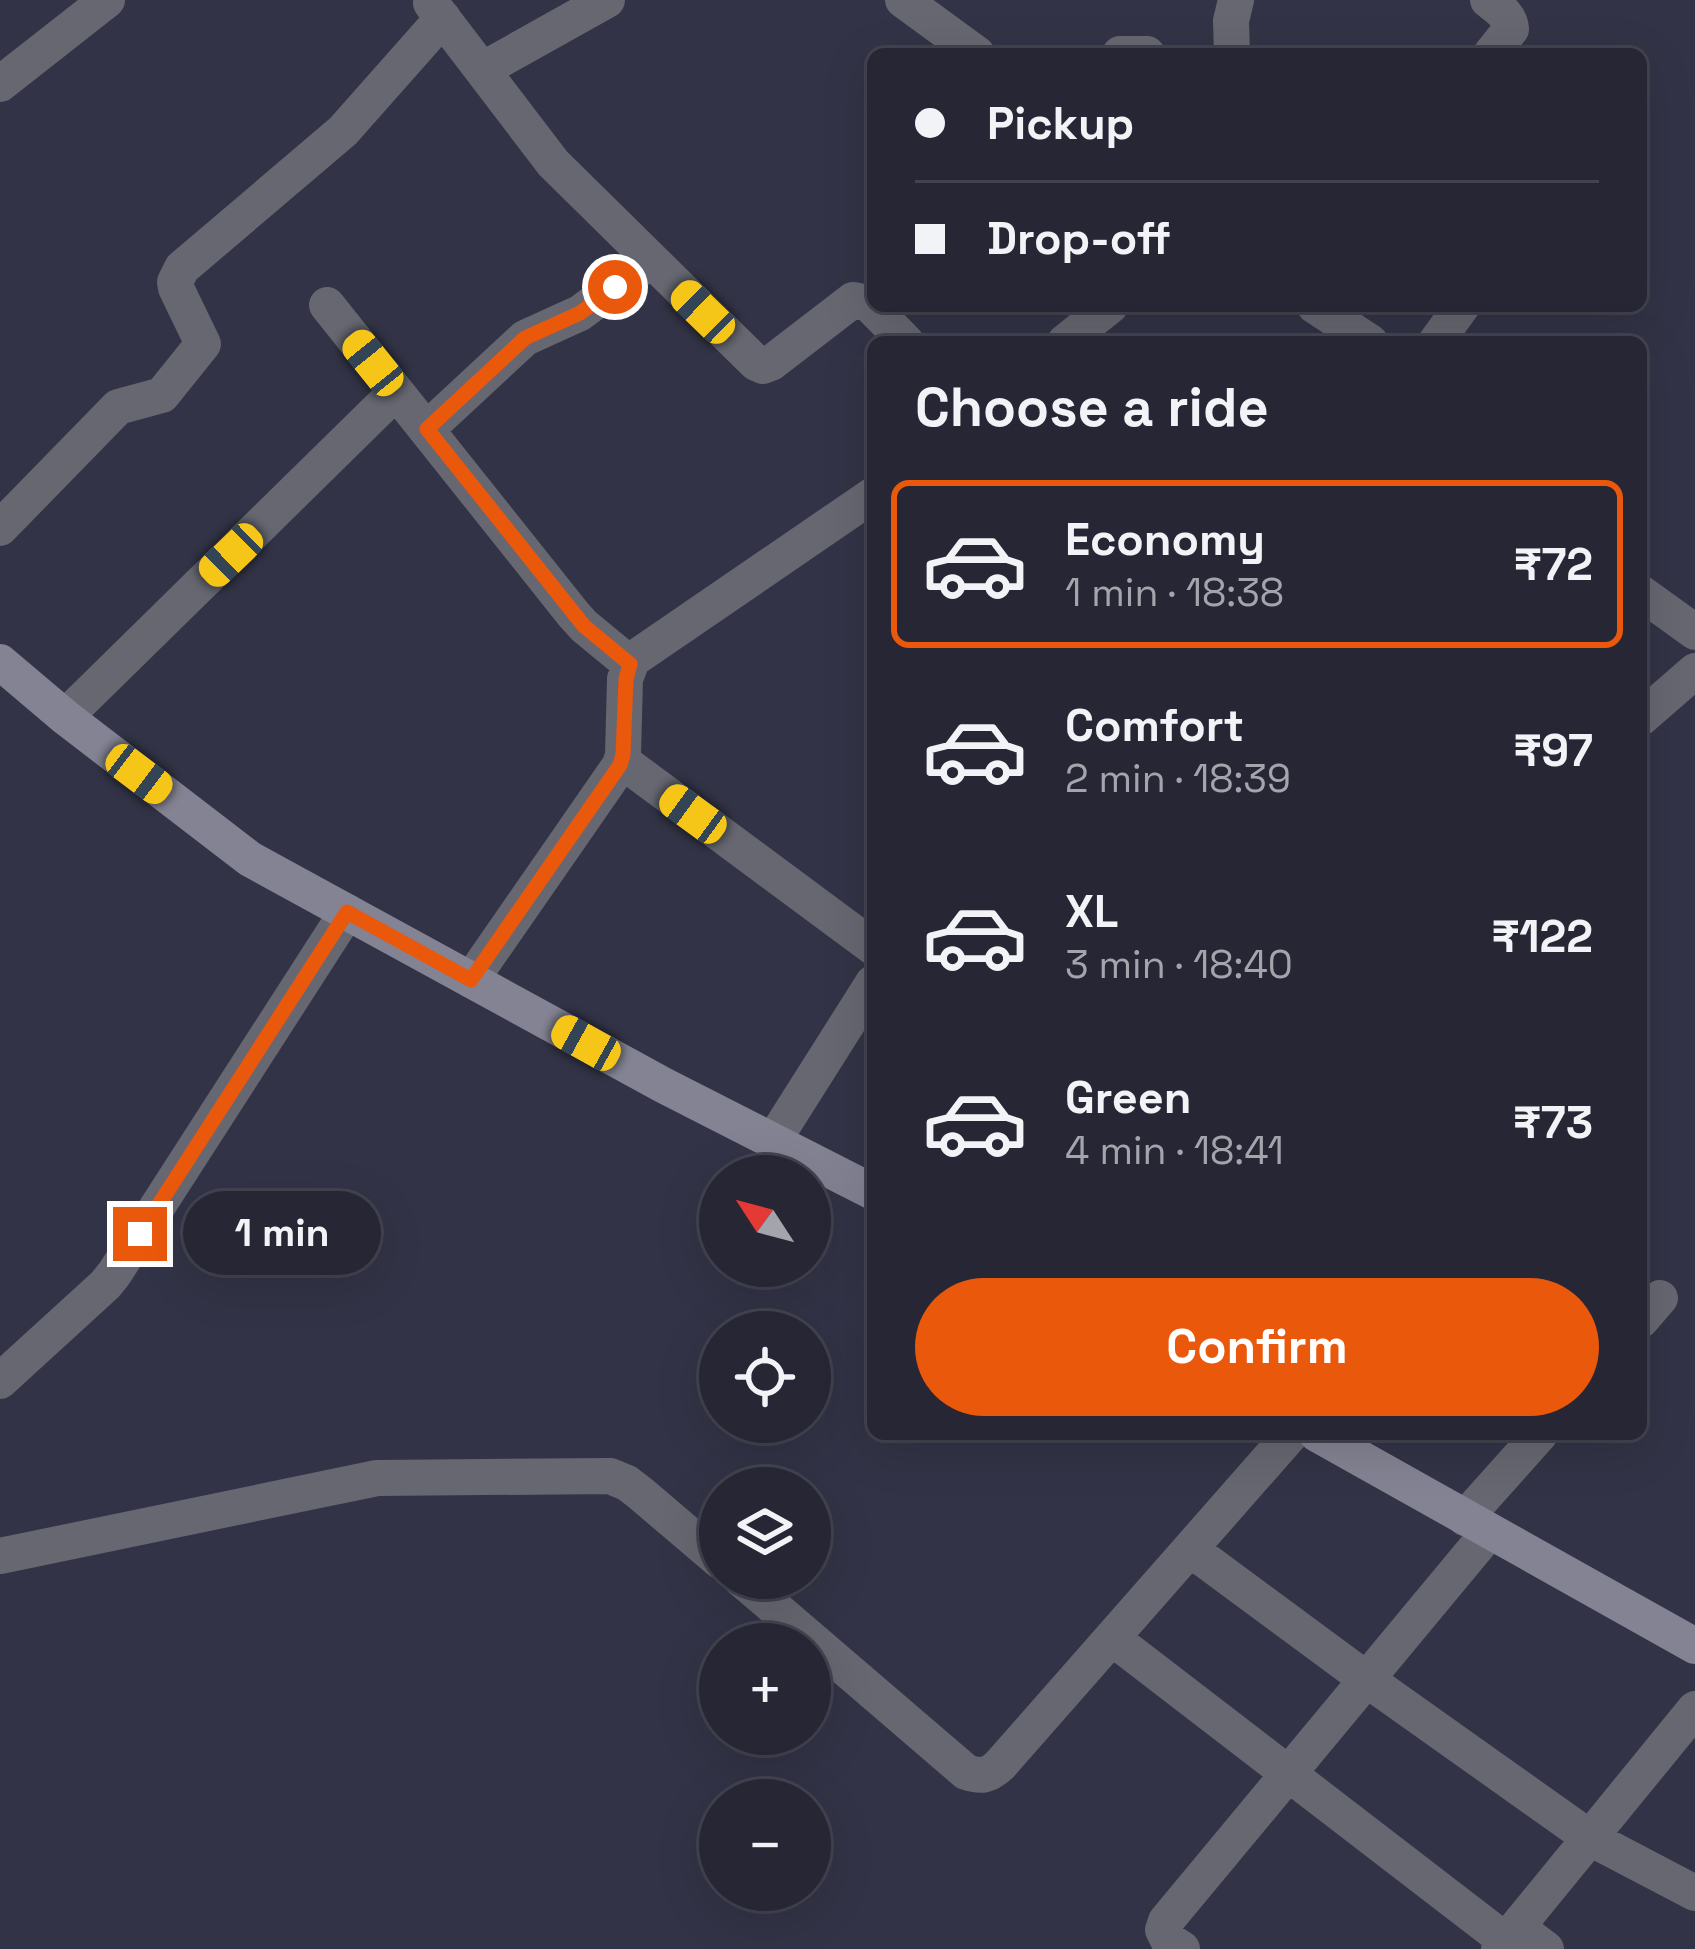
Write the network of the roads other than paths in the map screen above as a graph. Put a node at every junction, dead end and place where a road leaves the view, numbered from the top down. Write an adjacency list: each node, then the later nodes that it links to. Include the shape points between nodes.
1 (107, 0): 11 (street)
2 (607, 0): 10 (street)
3 (903, 0): 7 (street)
4 (1236, 0): 8 (street)
5 (1488, 0): 9 (street, via 1510,21)
6 (436, 9): 10 (street); 24 (street, via 343,130 178,274 176,289 203,344 167,390 118,407)
7 (969, 48)
8 (1232, 48)
9 (1496, 48)
10 (482, 70): 12 (street, via 553,163)
11 (0, 84)
12 (650, 261): 13 (street, via 764,366 853,300); 22 (street, via 580,313 525,338)
13 (867, 303)
14 (327, 305): 21 (street)
15 (877, 312): 18 (street)
16 (1102, 312): 19 (street)
17 (1324, 312): 20 (street)
18 (900, 336)
19 (1072, 336)
20 (1361, 336)
21 (396, 392): 22 (street); 31 (street)
22 (427, 429): 28 (street, via 584,626)
23 (867, 499): 28 (street)
24 (0, 528)
25 (1647, 597): 26 (street)
26 (1695, 632)
27 (0, 662): 31 (street)
28 (630, 664): 32 (street)
29 (1695, 671): 30 (street)
30 (1647, 713)
31 (65, 717): 33 (street, via 250,859)
32 (622, 761): 34 (street); 35 (street)
33 (347, 912): 35 (street); 39 (street, via 114,1274)
34 (867, 943)
35 (471, 980): 37 (street)
36 (867, 992): 37 (street)
37 (773, 1141): 38 (street)
38 (867, 1189)
39 (1, 1379)
40 (1286, 1440): 45 (street)
41 (1328, 1440): 43 (street)
42 (1536, 1440): 43 (street)
43 (1477, 1525): 49 (street); 50 (street)
44 (699, 1543): 46 (street, via 610,1476 377,1478)
45 (1190, 1549): 48 (street); 50 (street)
46 (0, 1556)
47 (764, 1599): 48 (street, via 980,1776 1000,1765)
48 (1112, 1638): 52 (street)
49 (1695, 1646)
50 (1366, 1679): 52 (street); 53 (street)
51 (1695, 1709): 53 (street)
52 (1287, 1774): 55 (street); 56 (street, via 1166,1921 1168,1940)
53 (1590, 1838): 54 (street); 55 (street)
54 (1695, 1893)
55 (1517, 1942)
56 (1182, 1949)

